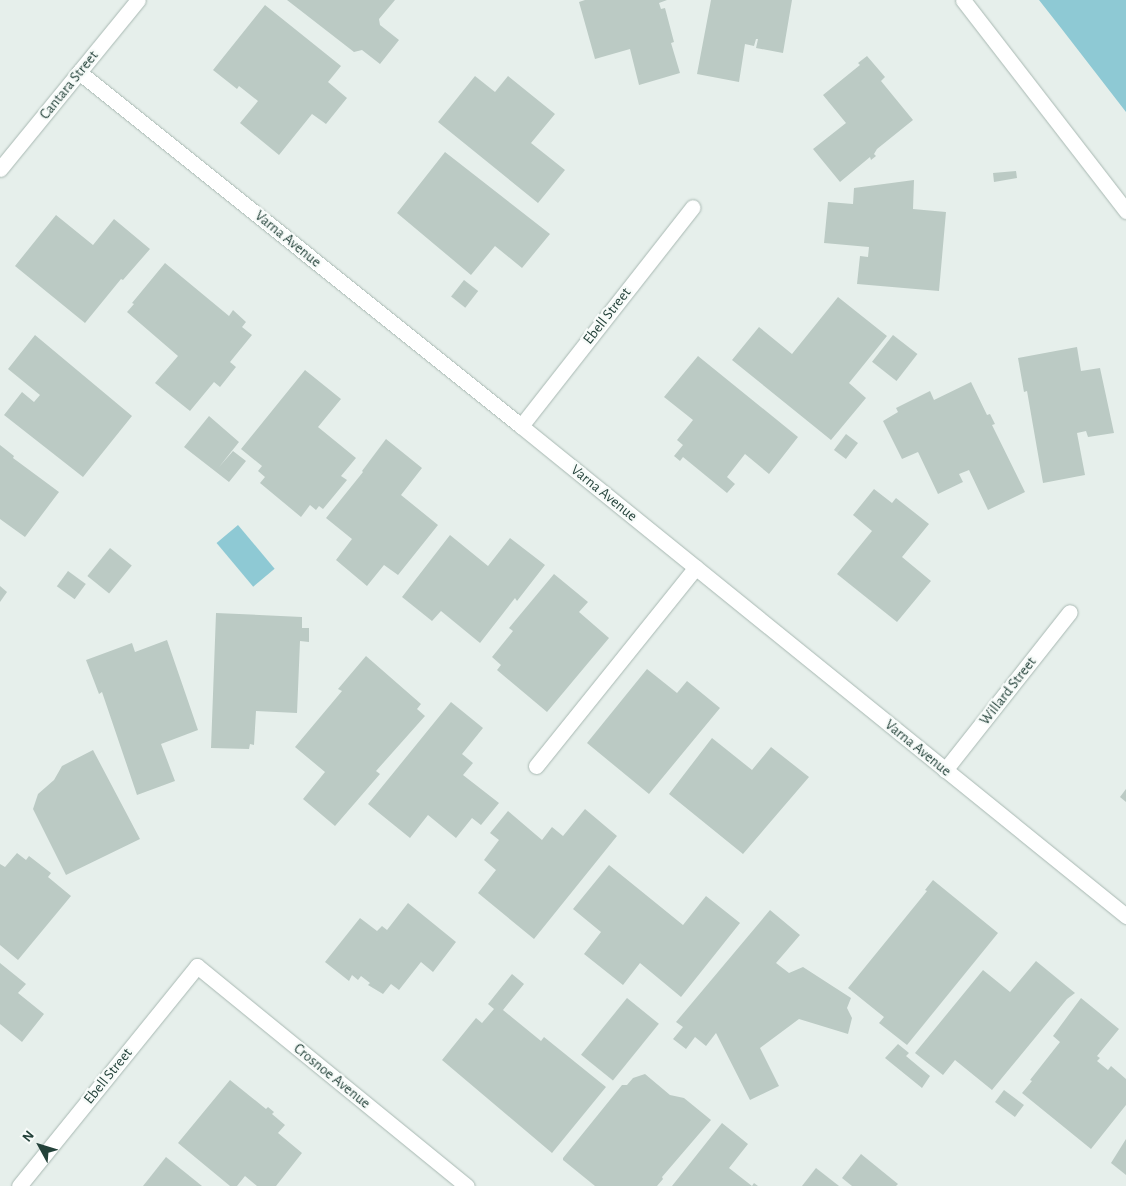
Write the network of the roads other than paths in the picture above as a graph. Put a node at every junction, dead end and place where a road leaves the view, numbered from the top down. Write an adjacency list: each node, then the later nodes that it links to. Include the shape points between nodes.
1 (138, 0): 3 (street, Cantara Street)
2 (964, 0): 6 (street)
3 (79, 72): 4 (street, Cantara Street); 7 (street, Varna Avenue)
4 (0, 169)
5 (693, 207): 7 (street, Ebell Street)
6 (1126, 211)
7 (521, 426): 8 (street, Varna Avenue)
8 (696, 567): 10 (street); 11 (street, Varna Avenue)
9 (1070, 612): 11 (street, Willard Street)
10 (536, 766)
11 (945, 770): 12 (street, Varna Avenue)
12 (1126, 916)
13 (197, 966): 14 (street, Ebell Street); 15 (street, Crosnoe Avenue)
14 (19, 1186)
15 (467, 1186)

